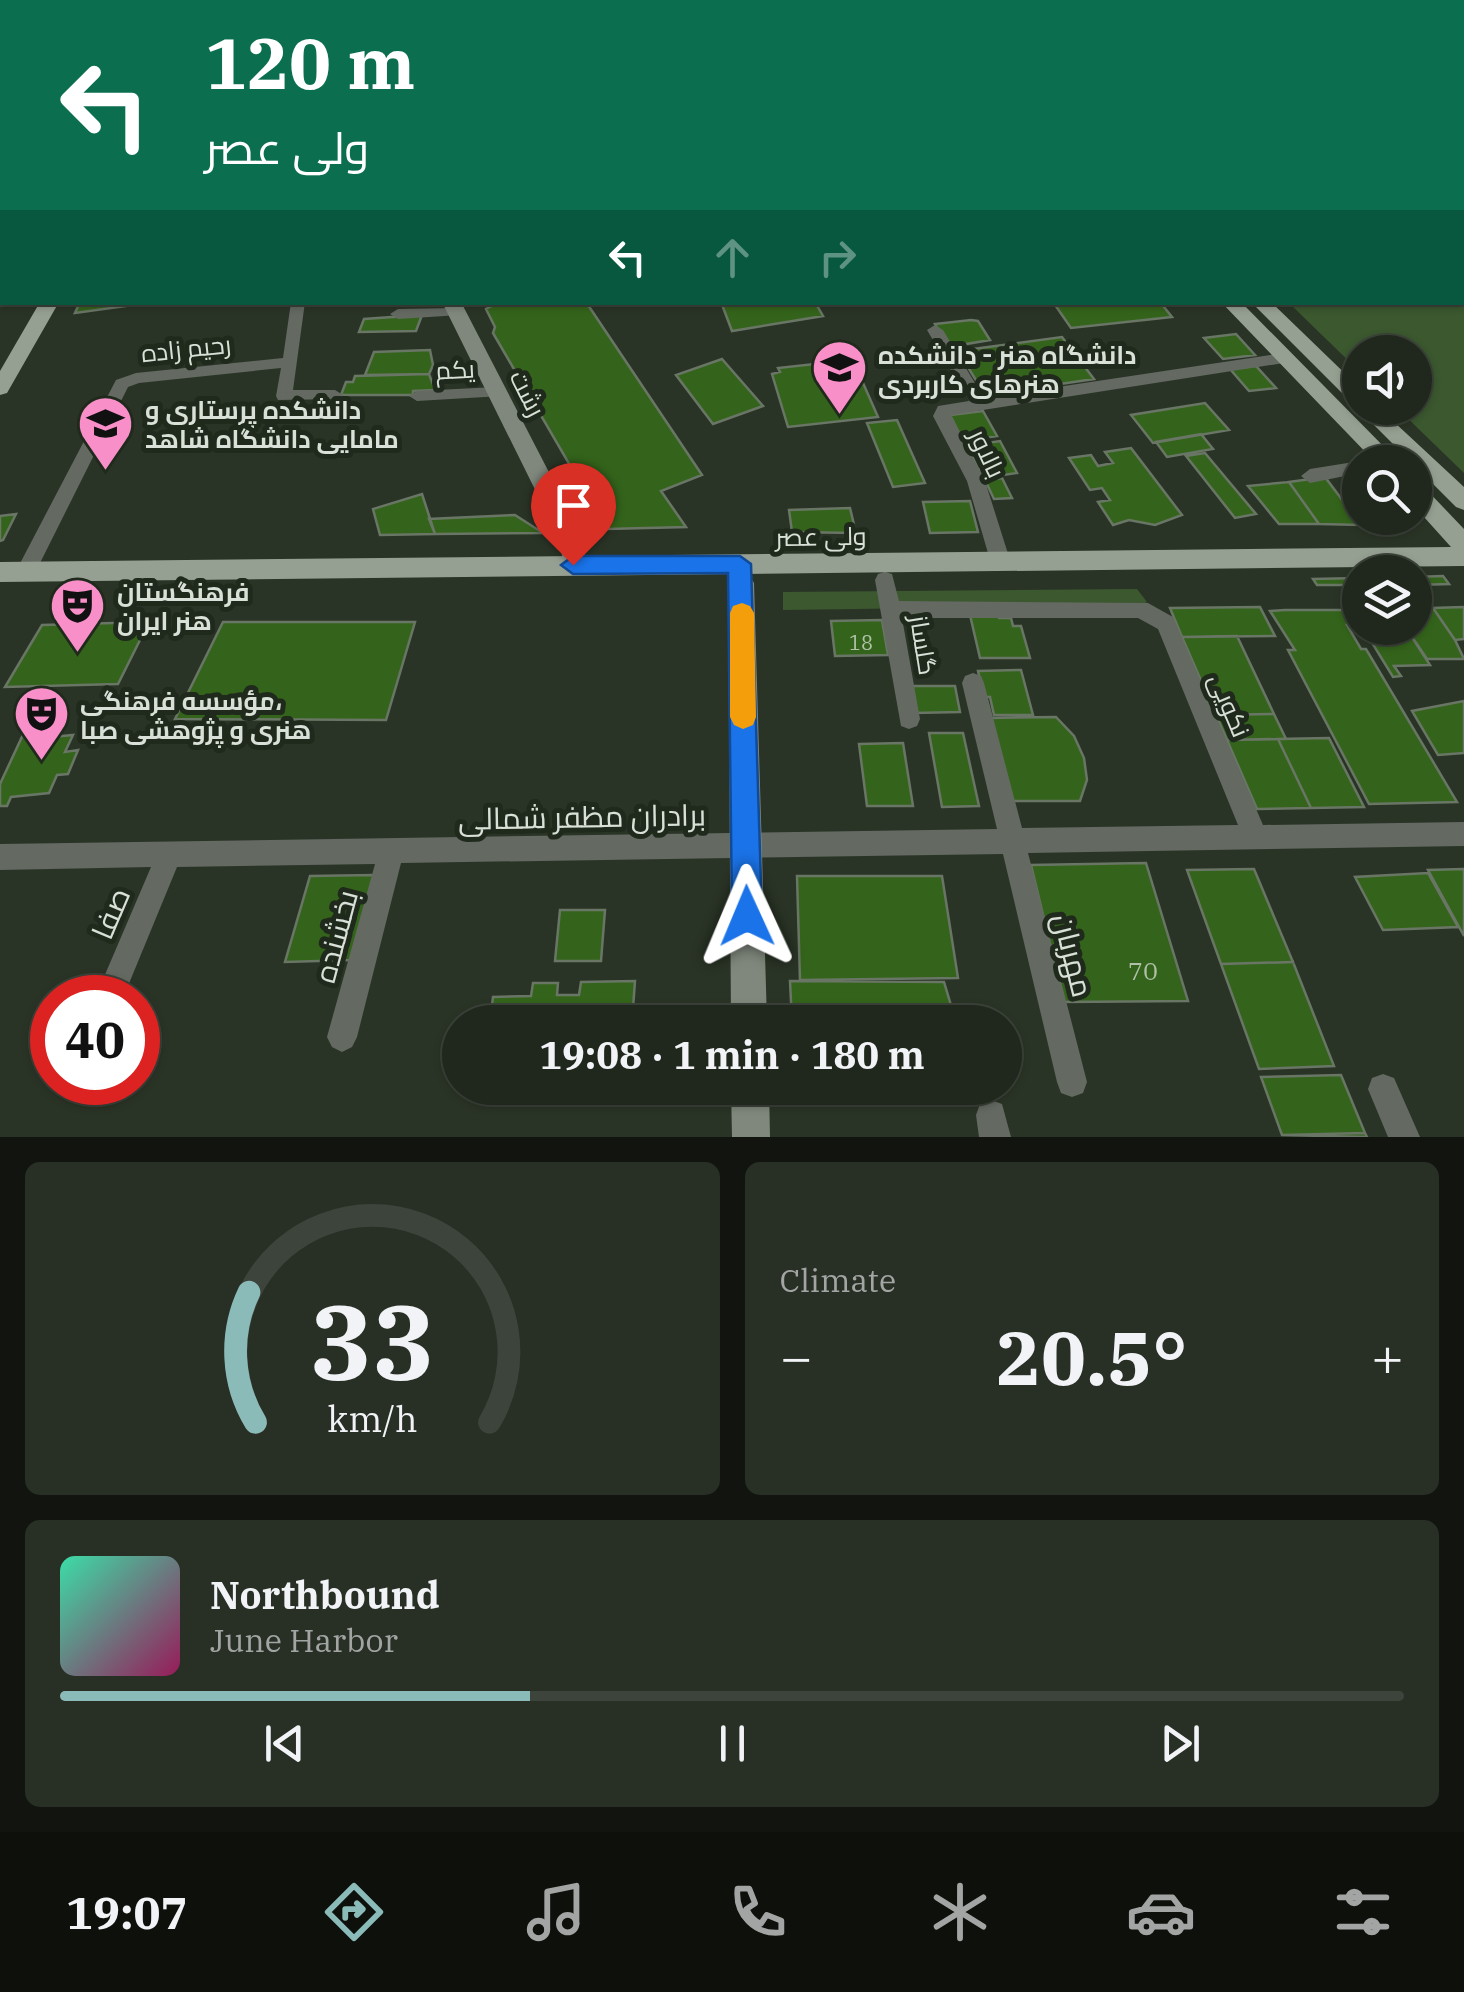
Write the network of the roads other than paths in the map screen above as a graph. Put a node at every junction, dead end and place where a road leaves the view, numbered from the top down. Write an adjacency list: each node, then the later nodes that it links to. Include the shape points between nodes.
1 (48, 305): 11 (main road)
2 (298, 305): 9 (street)
3 (1233, 305): 8 (main road)
4 (1263, 305): 10 (main road)
5 (453, 307): 6 (street); 12 (street, رشت)
6 (398, 314)
7 (935, 330): 15 (street)
8 (1284, 358): 15 (street, بالاور); 17 (main road)
9 (290, 362): 13 (street, via 284,396); 26 (street, رحیم زاده, via 122,384)
10 (1342, 382)
11 (0, 386)
12 (496, 392): 14 (street, یکم); 25 (street, رشت, via 572,540)
13 (335, 395)
14 (417, 396)
15 (979, 403): 24 (street, بالاور, via 947,408 942,416 976,481)
16 (1385, 425): 20 (main road)
17 (1371, 445)
18 (1342, 471): 19 (street)
19 (1310, 476)
20 (1464, 501)
21 (1432, 510): 22 (main road)
22 (1464, 545)
23 (1464, 556): 24 (main road, ولی عصر)
24 (1000, 560): 27 (main road, ولی عصر)
25 (573, 565): 26 (main road, ولی عصر); 27 (main road, ولی عصر)
26 (12, 573)
27 (740, 574): 35 (street)
28 (885, 580): 29 (street, گلساز)
29 (891, 610): 31 (street, گلساز); 33 (street, نکویی, via 1141,609 1166,623)
30 (973, 683): 34 (street, مهربان)
31 (909, 718)
32 (1464, 834): 33 (street, برادران مظفر شمالی)
33 (1255, 836): 34 (street, برادران مظفر شمالی)
34 (1013, 844): 35 (street, برادران مظفر شمالی); 42 (street, مهربان)
35 (746, 846): 36 (street, برادران مظفر شمالی); 40 (street)
36 (391, 851): 37 (street, برادران مظفر شمالی); 41 (street, بخشنده)
37 (170, 854): 38 (street, برادران مظفر شمالی); 39 (street, صفا)
38 (0, 857)
39 (119, 975)
40 (748, 1005)
41 (342, 1037)
42 (1072, 1082)
43 (1384, 1089): 46 (street)
44 (750, 1105): 45 (street)
45 (750, 1137)
46 (1404, 1137)

